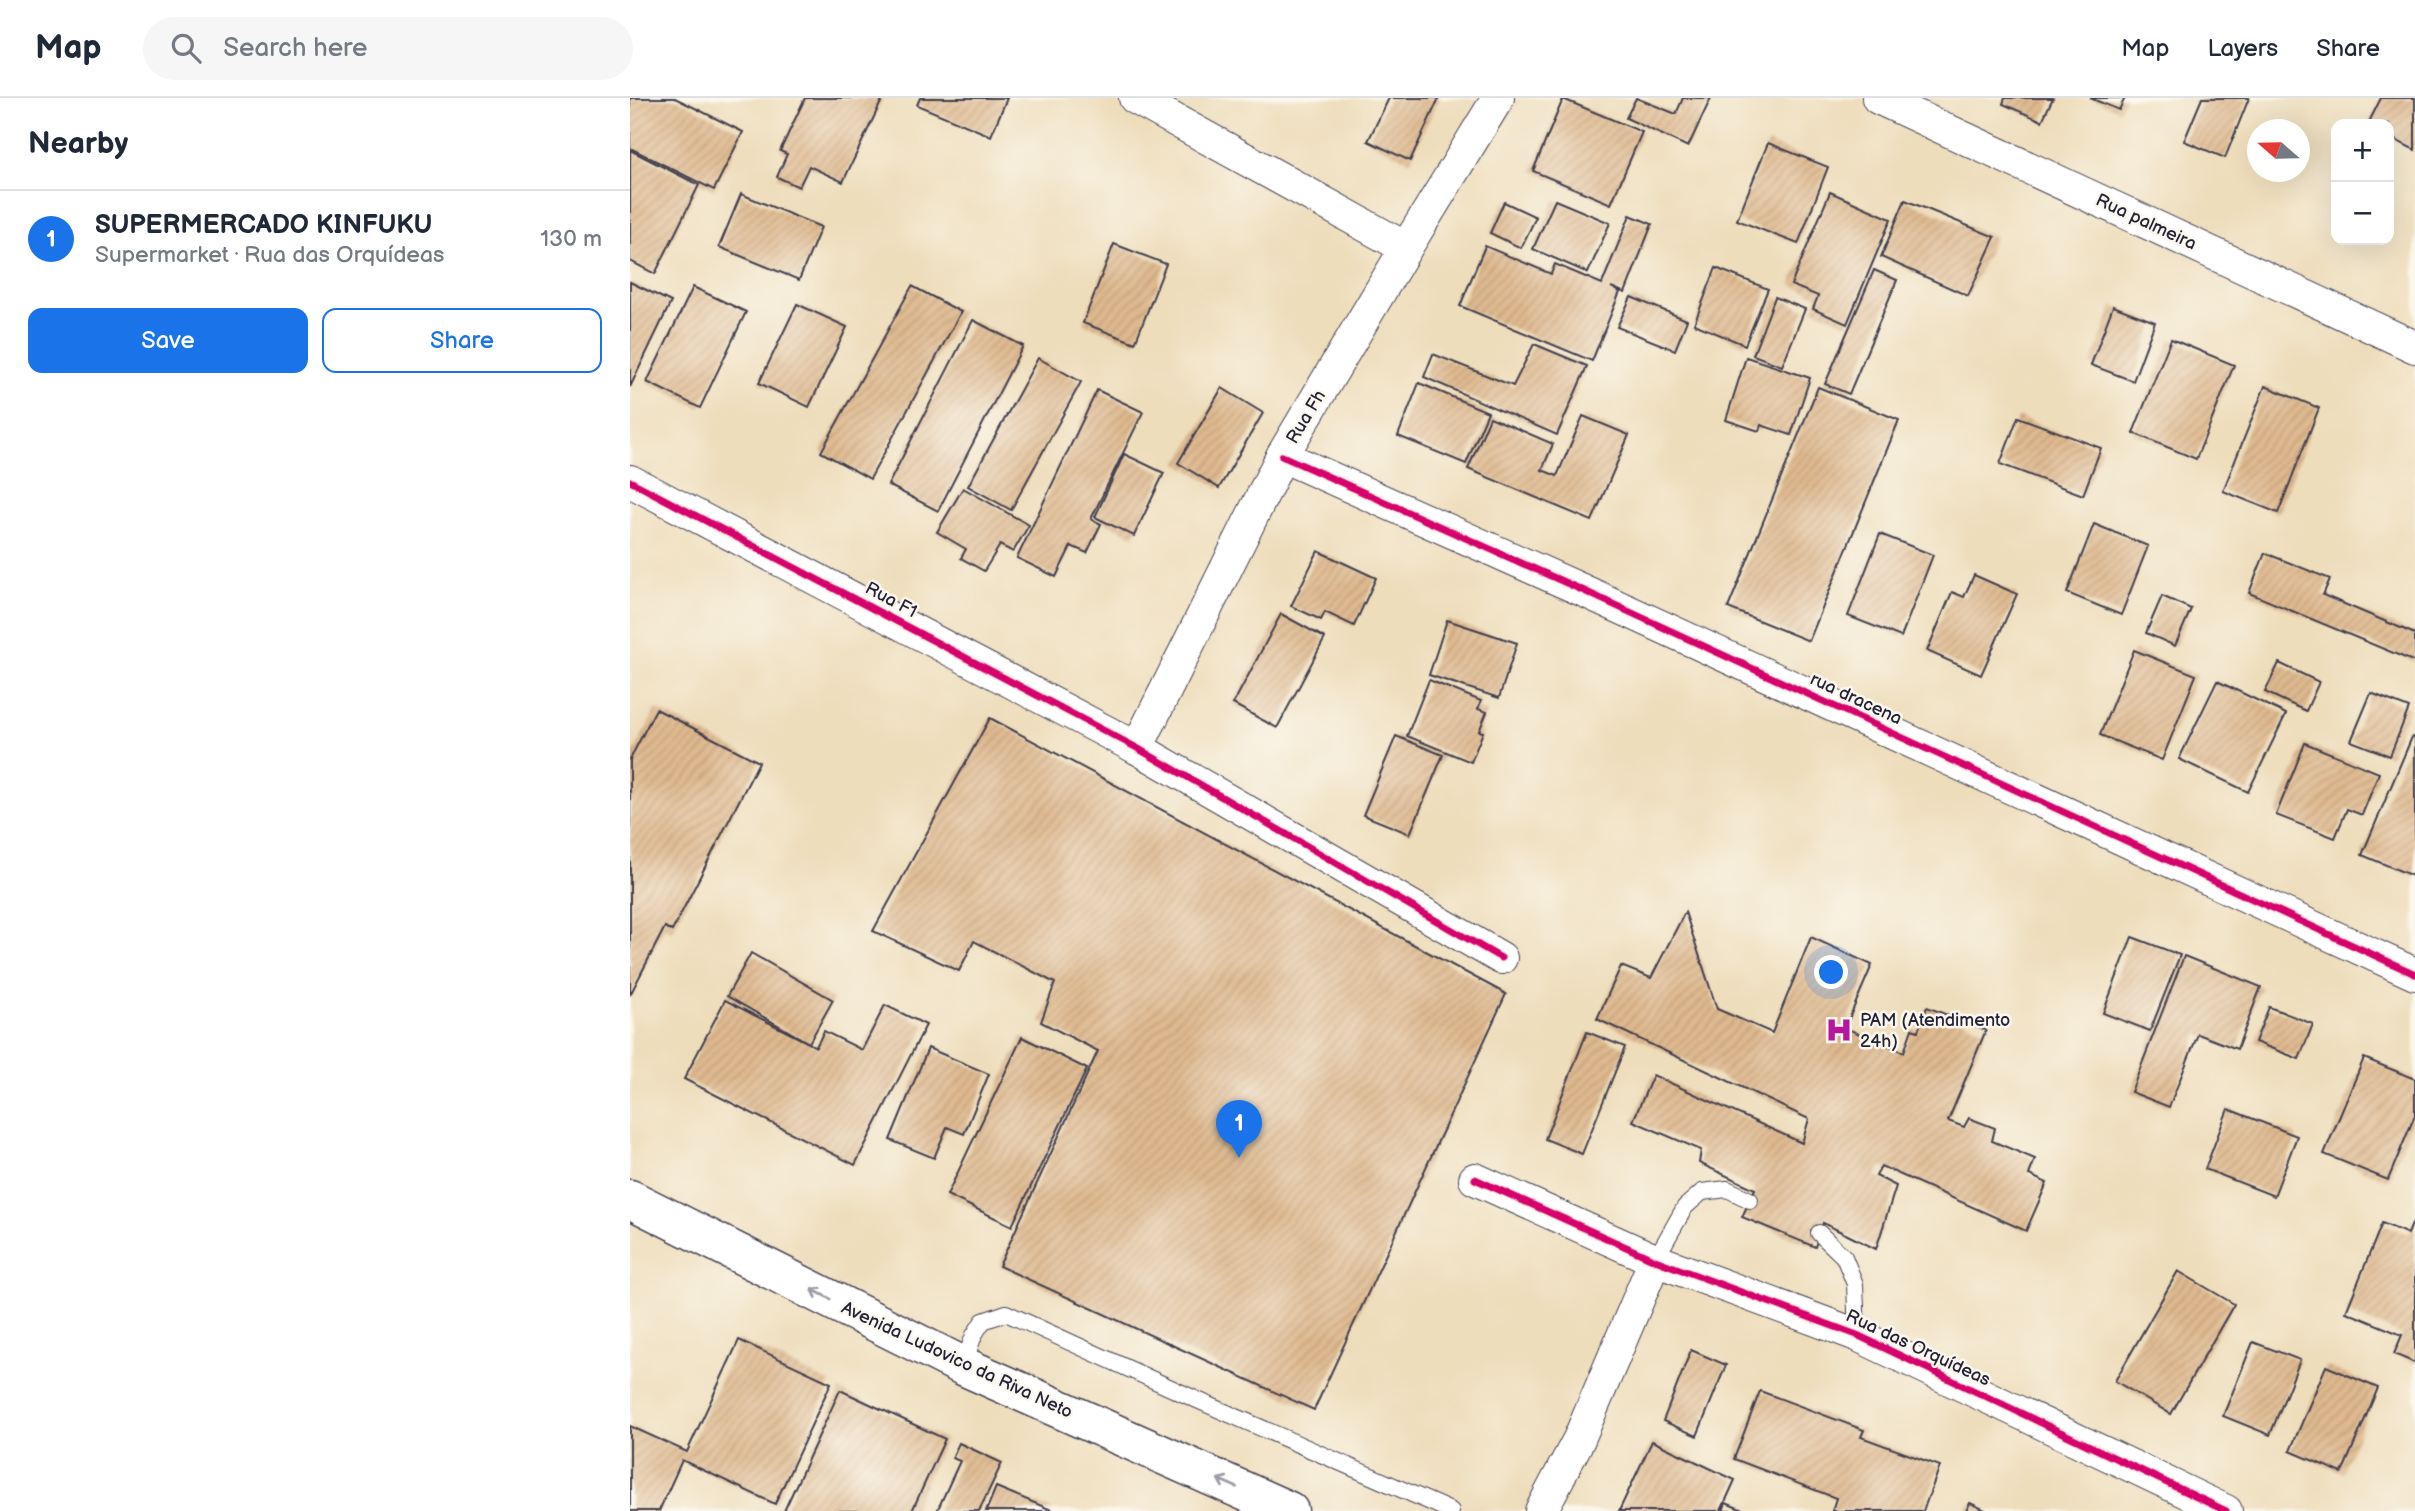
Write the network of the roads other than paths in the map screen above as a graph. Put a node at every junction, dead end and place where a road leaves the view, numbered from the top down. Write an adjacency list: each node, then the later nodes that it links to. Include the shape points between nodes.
1 (1135, 98): 4 (street)
2 (1498, 98): 4 (street, Rua Fh)
3 (1878, 98): 5 (street, Rua palmeira)
4 (1406, 248): 6 (street, Rua Fh)
5 (2415, 347)
6 (1283, 456): 8 (street, Rua Fh); 10 (street, rua dracena)
7 (630, 481): 8 (street, Rua F1)
8 (1137, 748): 9 (street, Rua F1)
9 (1501, 958)
10 (2415, 974)
11 (1475, 1179): 15 (street, Rua das Orquídeas)
12 (630, 1199): 17 (street, Avenida Ludovico da Riva Neto, one-way to 12)
13 (1750, 1200): 15 (lane, via 1727,1189 1702,1192 1685,1208)
14 (1819, 1233): 16 (lane, via 1844,1257 1855,1284)
15 (1655, 1260): 16 (street, Rua das Orquídeas); 20 (street, via 1579,1439)
16 (1857, 1335): 21 (street, Rua das Orquídeas)
17 (963, 1366): 18 (street, Avenida Ludovico da Riva Neto, one-way to 17); 19 (lane, via 983,1321 1006,1313)
18 (1289, 1511)
19 (1451, 1511)
20 (1541, 1511)
21 (2226, 1511)

